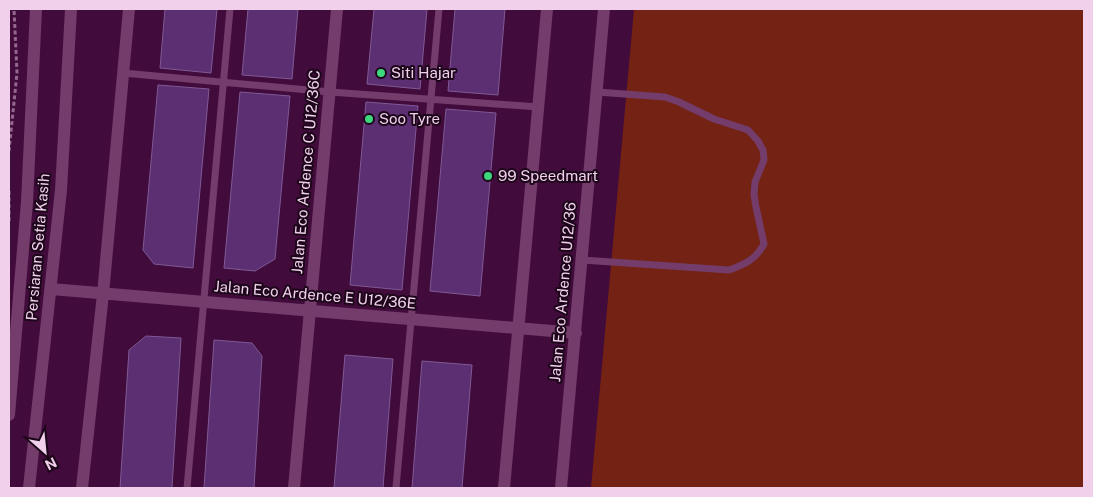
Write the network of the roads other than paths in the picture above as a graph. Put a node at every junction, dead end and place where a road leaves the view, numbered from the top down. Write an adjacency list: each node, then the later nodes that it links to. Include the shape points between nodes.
1 (71, 9): 16 (street, Persiaran Setia Kasih, via 61,190)
2 (129, 9): 9 (street)
3 (230, 9): 10 (lane)
4 (337, 9): 11 (street, Jalan Eco Ardence C U12/36C)
5 (439, 9): 13 (lane)
6 (547, 9): 14 (street)
7 (604, 9): 12 (street, Jalan Eco Ardence U12/36)
8 (39, 11): 23 (street, Persiaran Setia Kasih, via 28,202)
9 (123, 74): 10 (lane); 17 (street)
10 (224, 82): 11 (lane); 18 (lane)
11 (330, 92): 13 (lane); 19 (street, Jalan Eco Ardence C U12/36C)
12 (597, 92): 15 (street, Jalan Eco Ardence U12/36); 15 (lane, via 664,97 748,130 763,150 764,160 754,182 754,195 764,244 759,254 747,264 729,270)
13 (431, 98): 14 (lane); 20 (lane)
14 (538, 107): 21 (street)
15 (582, 260): 22 (street, Jalan Eco Ardence U12/36)
16 (51, 289): 17 (street, Jalan Eco Ardence E U12/36E); 24 (street, Persiaran Setia Kasih)
17 (103, 294): 18 (street, Jalan Eco Ardence E U12/36E); 25 (street)
18 (204, 302): 19 (street, Jalan Eco Ardence E U12/36E); 26 (lane)
19 (310, 311): 20 (street, Jalan Eco Ardence E U12/36E); 27 (street, Jalan Eco Ardence C U12/36C)
20 (411, 319): 21 (street, Jalan Eco Ardence E U12/36E); 28 (lane)
21 (518, 328): 22 (street, Jalan Eco Ardence E U12/36E); 29 (street)
22 (576, 333): 30 (street, Jalan Eco Ardence U12/36)
23 (9, 415)
24 (29, 488)
25 (82, 488)
26 (188, 488)
27 (294, 488)
28 (396, 488)
29 (504, 488)
30 (562, 488)

